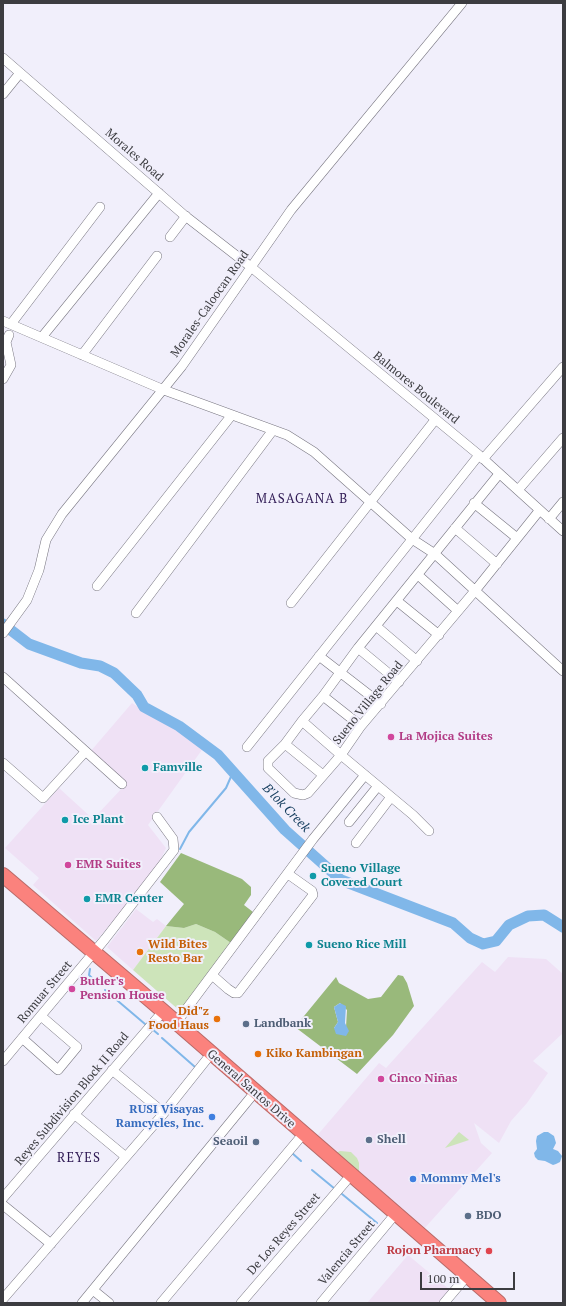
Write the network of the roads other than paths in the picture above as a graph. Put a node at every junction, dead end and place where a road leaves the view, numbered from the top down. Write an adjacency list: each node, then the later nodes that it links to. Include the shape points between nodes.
1 (462, 3): 10 (street, Morales-Caloocan Road, via 291,210)
2 (3, 58): 3 (street, Morales Road)
3 (20, 73): 4 (street); 5 (street, Morales Road)
4 (3, 94)
5 (159, 193): 7 (street, Morales Road); 13 (street)
6 (100, 207): 11 (street)
7 (186, 216): 8 (street); 10 (street, Morales Road)
8 (170, 237)
9 (157, 256): 14 (street)
10 (251, 267): 17 (street, Morales-Caloocan Road); 19 (street, Balmores Boulevard)
11 (10, 324): 12 (street); 13 (street)
12 (6, 337): 16 (street, via 11,366)
13 (42, 337): 14 (street)
14 (82, 355): 17 (street)
15 (563, 367): 22 (street)
16 (3, 379)
17 (164, 390): 18 (street); 44 (street, Morales-Caloocan Road, via 73,499 53,527 46,540 27,600)
18 (231, 416): 20 (street); 37 (street)
19 (436, 420): 22 (street, Balmores Boulevard); 25 (street)
20 (273, 430): 25 (street, via 287,435 314,452); 42 (street)
21 (563, 438): 24 (street)
22 (481, 457): 23 (street, Balmores Boulevard); 33 (street)
23 (499, 474): 24 (street, Balmores Boulevard); 27 (street)
24 (518, 490): 28 (street, Balmores Boulevard)
25 (370, 502): 33 (street); 40 (street)
26 (563, 502): 29 (street)
27 (474, 503): 30 (street); 32 (street)
28 (539, 511): 29 (street, Balmores Boulevard); 32 (street, Sueno Village Road)
29 (549, 519): 31 (street, Balmores Boulevard)
30 (455, 528): 34 (street); 35 (street)
31 (563, 531)
32 (518, 538): 35 (street, Sueno Village Road)
33 (412, 539): 34 (street); 47 (street)
34 (434, 554): 36 (street); 38 (street)
35 (497, 564): 38 (street, Sueno Village Road)
36 (418, 575): 39 (street); 41 (street)
37 (97, 586)
38 (474, 592): 41 (street, Sueno Village Road); 49 (street)
39 (397, 601): 43 (street); 45 (street)
40 (291, 603)
41 (457, 610): 45 (street, Sueno Village Road)
42 (136, 613)
43 (376, 626): 46 (street); 48 (street)
44 (3, 633)
45 (439, 635): 48 (street, Sueno Village Road)
46 (358, 648): 50 (street); 52 (street)
47 (319, 656): 50 (street); 58 (street)
48 (417, 661): 52 (street, Sueno Village Road)
49 (563, 671)
50 (340, 672): 53 (street); 54 (street)
51 (3, 677): 59 (street)
52 (399, 682): 54 (street, Sueno Village Road)
53 (323, 696): 55 (street); 56 (street)
54 (381, 704): 56 (street, Sueno Village Road)
55 (302, 721): 57 (street); 60 (street)
56 (361, 726): 60 (street, Sueno Village Road)
57 (285, 744): 62 (street); 62 (street, via 267,765 294,793 308,793)
58 (247, 747)
59 (85, 752): 61 (street, via 43,798); 64 (street)
60 (341, 755): 62 (street); 63 (street, Sueno Village Road)
61 (3, 763)
62 (323, 775)
63 (366, 775): 65 (street, Sueno Village Road); 71 (street, via 313,839)
64 (122, 784)
65 (378, 786): 66 (street, Sueno Village Road); 68 (street)
66 (391, 797): 69 (street, Sueno Village Road); 70 (street)
67 (157, 817): 74 (street, Romuar Street, via 173,839 174,850)
68 (349, 822)
69 (429, 831)
70 (356, 843)
71 (288, 874): 75 (street); 75 (street, via 312,891 313,895 238,993 234,994)
72 (3, 875): 74 (highway, General Santos Drive)
73 (3, 884): 74 (highway, General Santos Drive)
74 (92, 954): 76 (street, Romuar Street); 77 (highway, General Santos Drive); 78 (highway, General Santos Drive)
75 (212, 975): 78 (street)
76 (41, 1016): 79 (street, Romuar Street); 79 (street, via 77,1047 58,1070)
77 (158, 1016): 80 (highway, General Santos Drive); 82 (street, Reyes Subdivision Block II Road)
78 (176, 1023): 93 (highway, General Santos Drive)
79 (22, 1038): 81 (street, Romuar Street)
80 (207, 1058): 83 (highway, General Santos Drive); 84 (street)
81 (3, 1060)
82 (112, 1070): 84 (street); 85 (street, Reyes Subdivision Block II Road)
83 (251, 1097): 86 (highway, General Santos Drive); 94 (street)
84 (164, 1113): 87 (street)
85 (74, 1114): 87 (street); 89 (street, Reyes Subdivision Block II Road)
86 (299, 1139): 88 (highway, General Santos Drive); 98 (street)
87 (126, 1157): 92 (street)
88 (346, 1181): 91 (highway, General Santos Drive); 99 (street, De Los Reyes Street)
89 (3, 1198)
90 (3, 1205): 92 (street)
91 (392, 1218): 93 (highway, General Santos Drive); 100 (street, Valencia Street)
92 (51, 1244): 95 (street)
93 (465, 1278): 101 (street); 102 (highway, General Santos Drive); 103 (highway, General Santos Drive)
94 (93, 1290): 96 (street); 97 (street)
95 (3, 1299)
96 (82, 1303)
97 (109, 1303)
98 (161, 1303)
99 (241, 1303)
100 (321, 1303)
101 (444, 1303)
102 (490, 1303)
103 (499, 1303)

